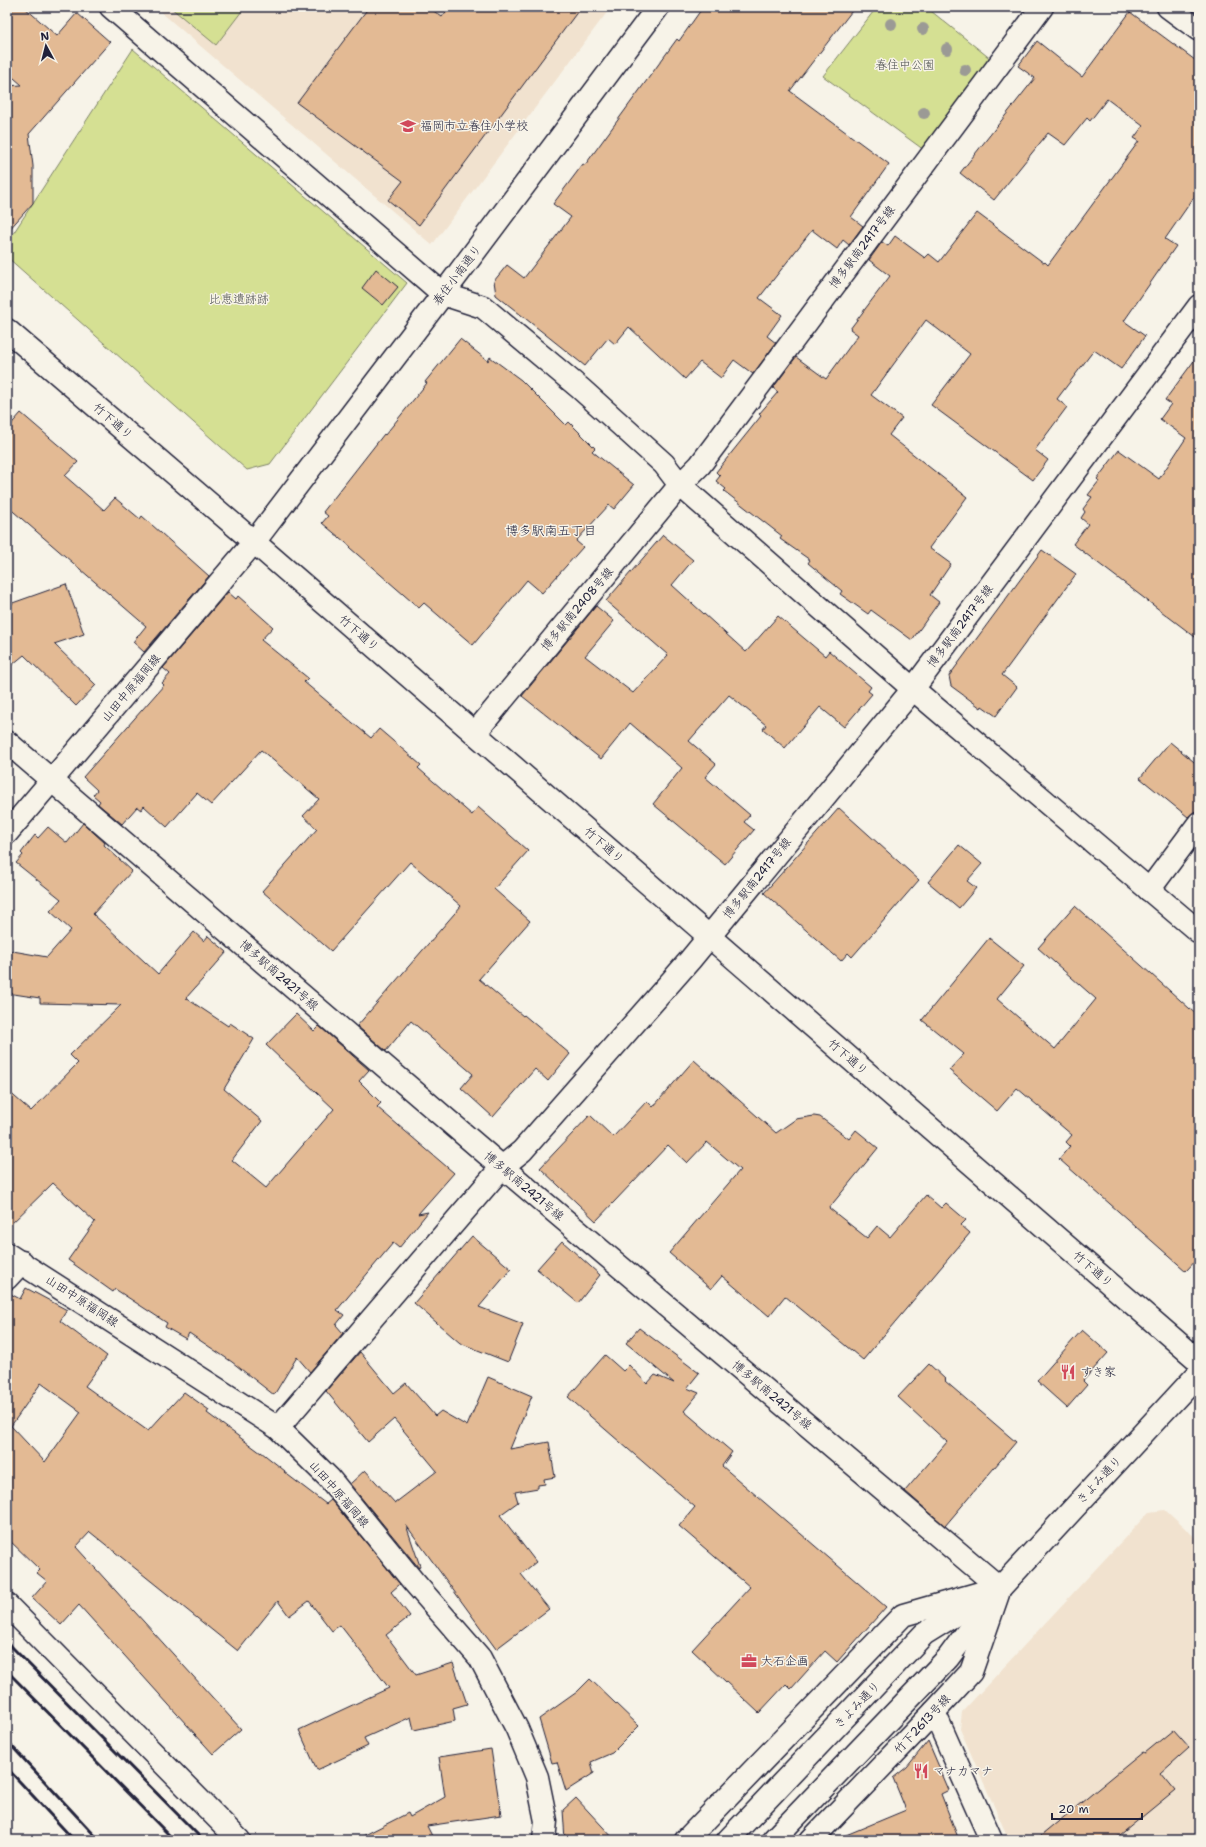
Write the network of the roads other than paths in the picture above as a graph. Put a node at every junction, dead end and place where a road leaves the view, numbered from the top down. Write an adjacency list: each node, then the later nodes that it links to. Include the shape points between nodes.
1 (111, 7): 6 (street)
2 (658, 7): 6 (street, 春住小南通り)
3 (1042, 7): 9 (street, 博多駅南2417号線, via 700,465)
4 (1168, 7): 5 (street)
5 (1199, 30)
6 (444, 294): 9 (street, via 484,307 664,464); 10 (street, 春住小南通り)
7 (1199, 306): 11 (street, 博多駅南2417号線)
8 (7, 330): 10 (street, 竹下通り)
9 (680, 485): 11 (street); 12 (street, 博多駅南2408号線)
10 (254, 542): 12 (street, 竹下通り); 14 (street, 山田中原福岡線)
11 (913, 689): 17 (street); 19 (street, 博多駅南2417号線)
12 (475, 733): 19 (street, 竹下通り)
13 (7, 742): 14 (street, 博多駅南2421号線)
14 (53, 780): 16 (street, 山田中原福岡線); 20 (street, 博多駅南2421号線)
15 (1199, 823): 17 (street)
16 (7, 833)
17 (1149, 890): 18 (street)
18 (1199, 932)
19 (709, 936): 20 (street, 博多駅南2417号線, via 522,1151); 23 (street, 竹下通り)
20 (502, 1167): 25 (street, 博多駅南2417号線); 26 (street, 博多駅南2421号線)
21 (14, 1258): 22 (street); 25 (street, 山田中原福岡線)
22 (7, 1278)
23 (1199, 1361)
24 (1199, 1373): 26 (street, きよみ通り)
25 (278, 1428): 30 (street, 山田中原福岡線, via 329,1478 412,1581 480,1658 517,1729 537,1777 546,1821)
26 (1000, 1588): 28 (street, 竹下2613号線, via 971,1672); 31 (street, via 903,1615); 32 (street, きよみ通り, via 924,1634); 33 (street, きよみ通り, via 948,1658)
27 (7, 1605): 29 (street)
28 (934, 1712): 34 (street, 竹下2613号線); 35 (street)
29 (239, 1840)
30 (544, 1840)
31 (686, 1840)
32 (728, 1840)
33 (773, 1840)
34 (811, 1840)
35 (991, 1840)

